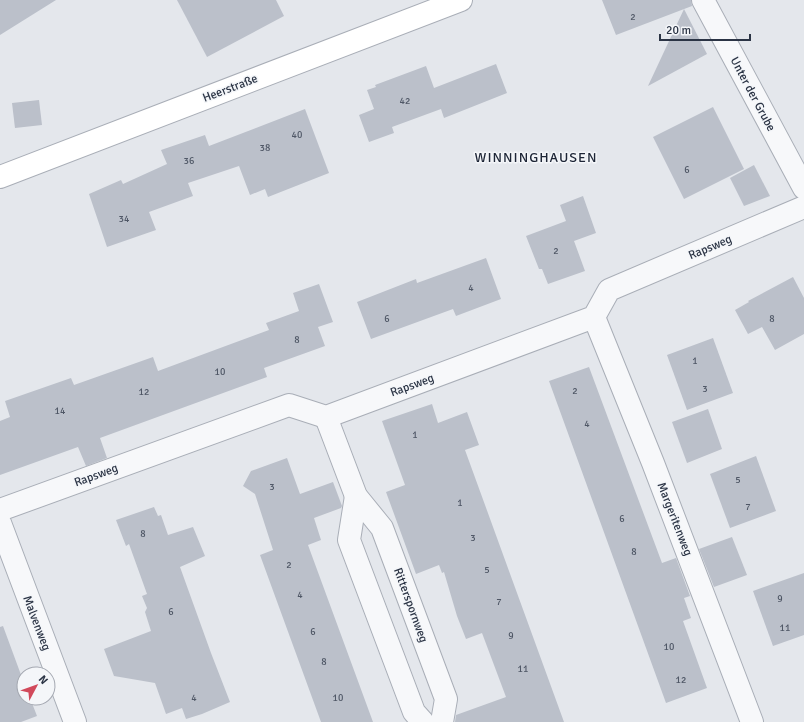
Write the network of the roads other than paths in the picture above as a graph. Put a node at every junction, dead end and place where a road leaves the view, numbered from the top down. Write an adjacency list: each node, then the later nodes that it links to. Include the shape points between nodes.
1 (461, 0): 3 (street, Heerstraße)
2 (703, 0): 4 (street, Unter der Grube)
3 (0, 176)
4 (804, 188)
5 (804, 207): 6 (street, Rapsweg, via 609,290)
6 (594, 318): 7 (street, Rapsweg); 14 (street, Margeritenweg, via 654,463)
7 (326, 417): 8 (street, Ritterspornweg); 9 (street, Rapsweg, via 289,405)
8 (356, 496): 12 (street, Ritterspornweg, via 349,540 414,712); 13 (street, Ritterspornweg, via 382,528 446,699)
9 (0, 510)
10 (0, 523): 11 (street, Malvenweg)
11 (75, 722)
12 (423, 722)
13 (442, 722)
14 (752, 722)

